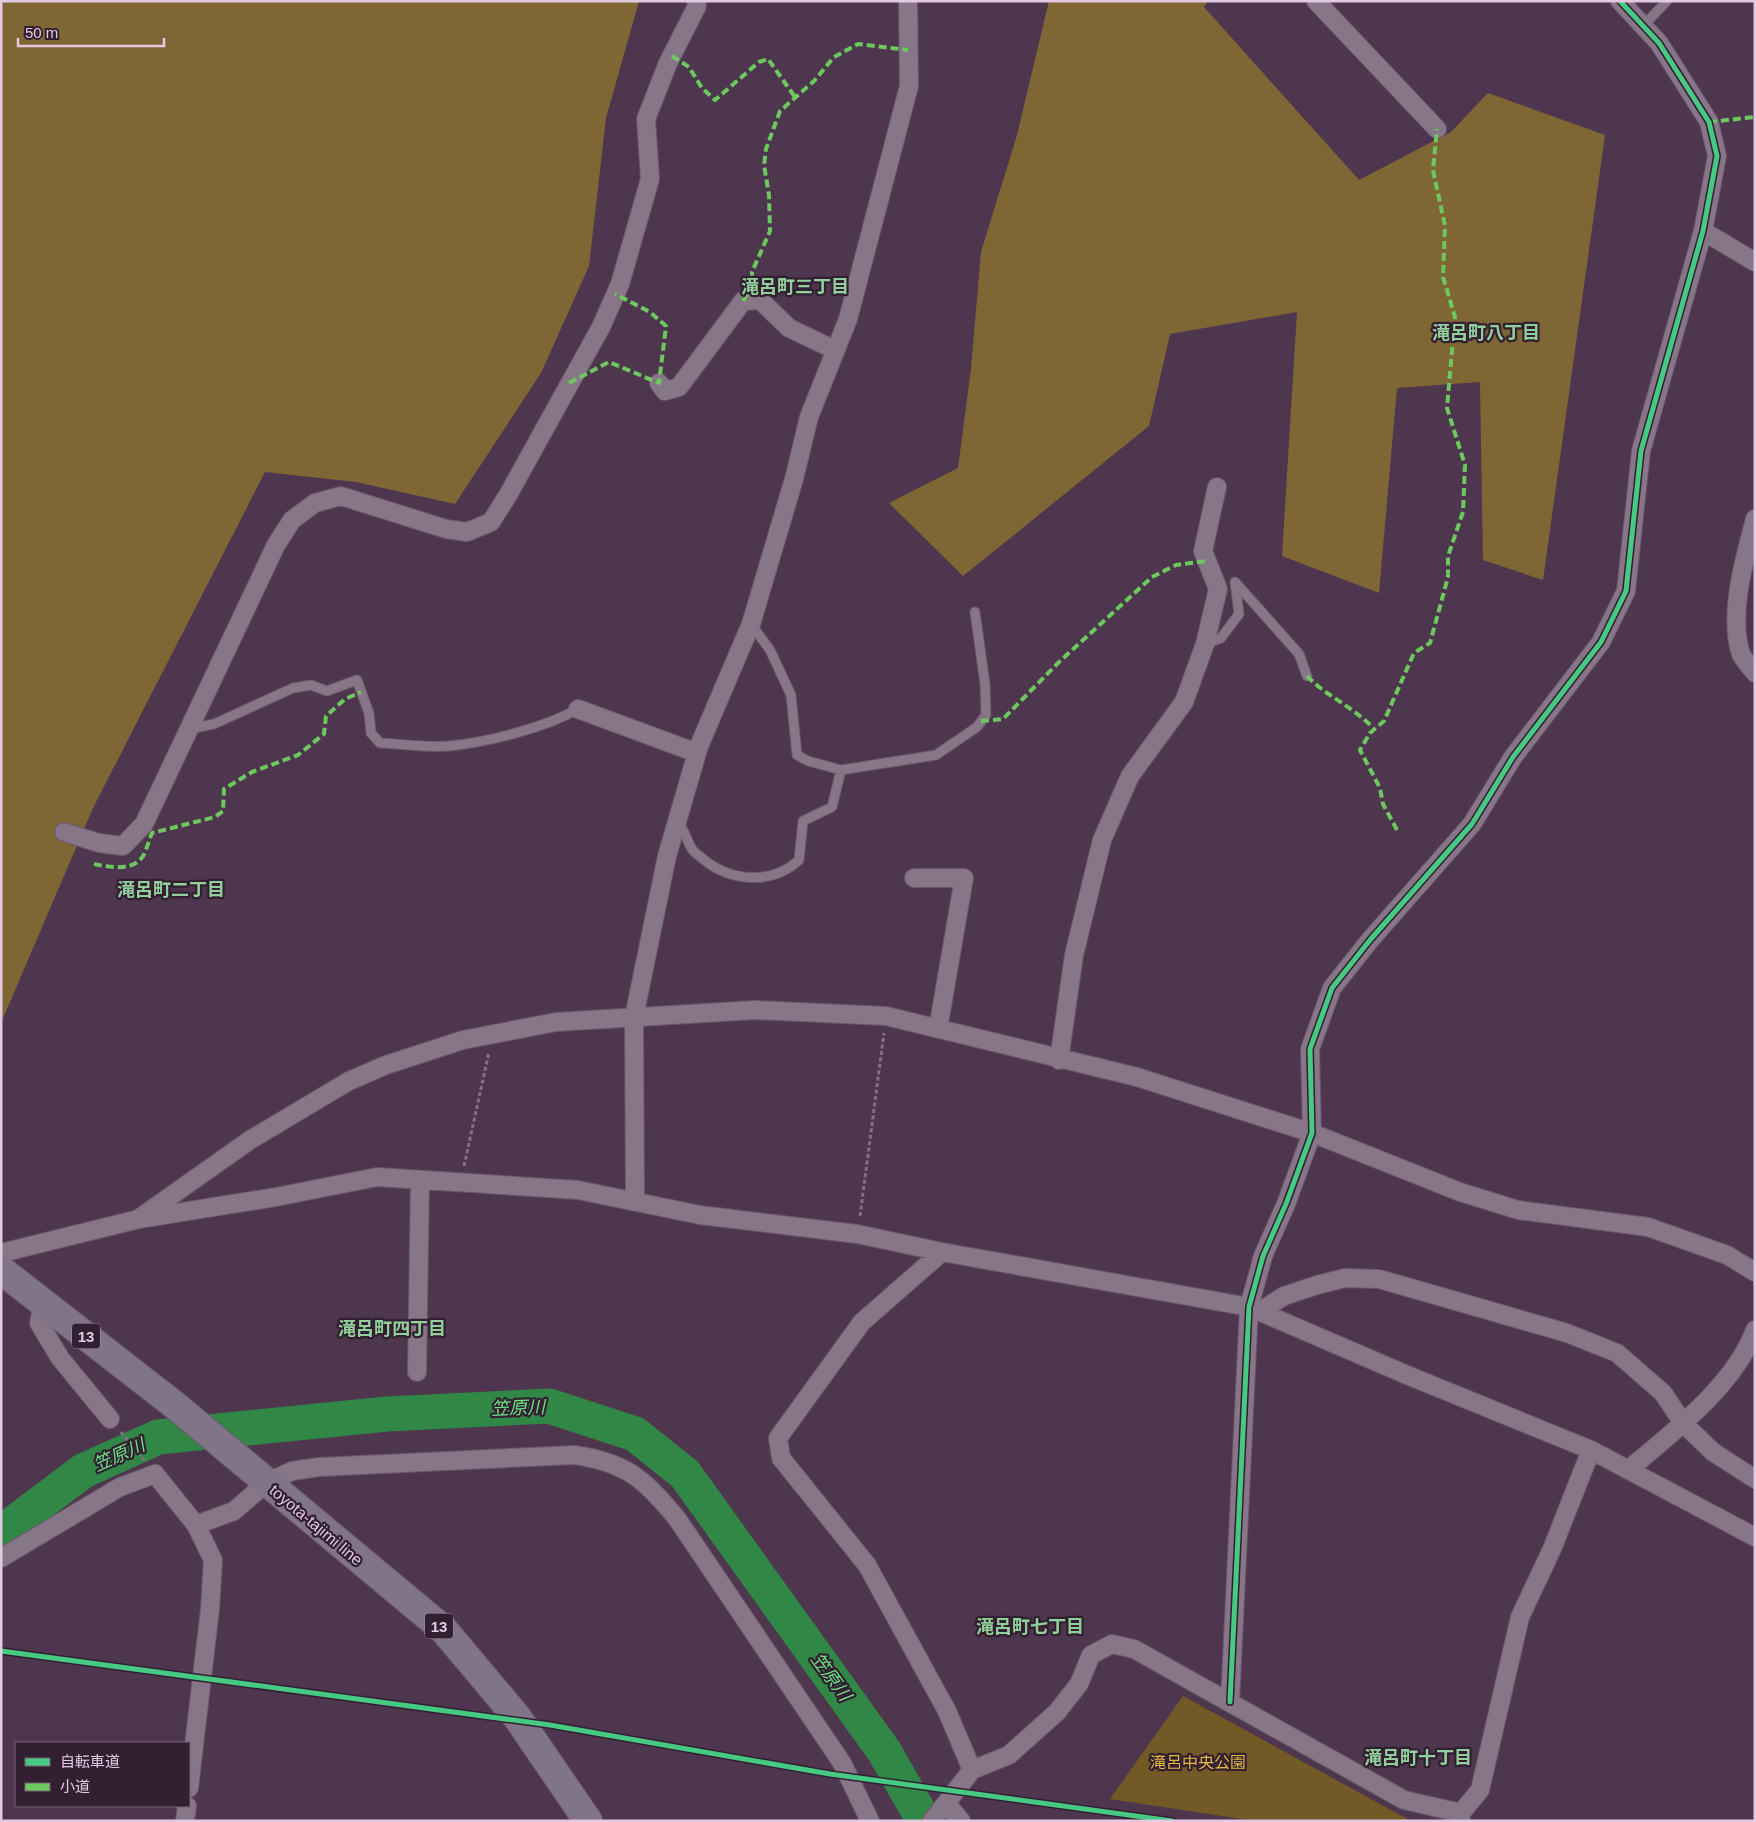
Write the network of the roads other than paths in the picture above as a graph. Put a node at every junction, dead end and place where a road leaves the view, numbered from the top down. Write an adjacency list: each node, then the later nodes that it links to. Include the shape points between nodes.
1 (696, 1): 20 (street, via 697,6 668,63 646,119 650,179 620,284 600,327 491,522 467,532 446,529 341,496 315,503 292,520 276,544)
2 (908, 1): 10 (street, via 909,86 848,319)
3 (1316, 1): 7 (street)
4 (1620, 1): 6 (street)
5 (1667, 1): 6 (lane)
6 (1643, 26): 8 (street, via 1659,43 1709,122 1717,156)
7 (1437, 129)
8 (1704, 231): 9 (street); 29 (street, via 1641,451 1626,592 1601,642 1514,757 1472,824 1332,988 1310,1049)
9 (1755, 262)
10 (835, 350): 11 (street, via 789,328 760,300 744,301 679,387 665,391); 15 (street, via 809,417)
11 (659, 383)
12 (1217, 487): 16 (street, via 1203,551 1218,590)
13 (1755, 519): 17 (street, via 1742,568 1736,615 1741,654)
14 (975, 612): 22 (lane, via 986,715 977,727 936,755)
15 (751, 624): 21 (street); 22 (lane, via 770,650 791,695 797,755)
16 (1205, 644): 18 (lane, via 1221,638 1239,614 1235,582 1299,654); 28 (street, via 1184,702 1130,776 1102,840 1074,955)
17 (1755, 673)
18 (1307, 676)
19 (578, 709): 20 (lane, via 550,724 468,743 448,746 380,743 371,733 369,713 357,680 327,691 311,685 292,688 214,724); 21 (street)
20 (189, 729): 24 (street, via 144,824 123,846 99,843)
21 (697, 753): 23 (street)
22 (841, 770): 23 (lane, via 832,807 803,821 799,860 790,868 756,879 728,874 709,864 692,850 686,832)
23 (677, 822): 26 (street)
24 (64, 832)
25 (914, 878): 27 (street, via 964,878)
26 (634, 1017): 27 (street, via 755,1010 886,1016); 31 (street); 32 (street, via 556,1022 463,1040 386,1064 349,1081 250,1140)
27 (938, 1029): 28 (street)
28 (1060, 1060): 29 (street, via 1137,1077)
29 (1312, 1133): 36 (street, via 1468,1195 1518,1210 1648,1227 1727,1256); 38 (street, via 1263,1256)
30 (420, 1180): 31 (street, via 578,1190); 32 (street, via 377,1177 276,1198); 40 (street)
31 (635, 1202): 33 (street, via 700,1215 857,1234)
32 (139, 1218): 34 (street)
33 (942, 1252): 38 (street); 51 (street, via 862,1322 778,1438 781,1458 867,1565 947,1711)
34 (1, 1254)
35 (1, 1270): 37 (main road, toyota-tajimi line / 13)
36 (1755, 1272)
37 (43, 1302): 41 (street, via 39,1323 60,1358); 45 (main road, toyota-tajimi line / 13, via 172,1403)
38 (1254, 1310): 42 (street, via 1284,1296 1345,1278 1399,1283 1567,1333 1617,1353 1663,1393); 43 (street, via 1406,1376); 50 (street)
39 (1755, 1330): 42 (street, via 1749,1346 1703,1406)
40 (417, 1372)
41 (110, 1419)
42 (1683, 1423): 44 (street); 46 (street, via 1713,1452)
43 (1591, 1450): 44 (street); 55 (street, via 1552,1549 1520,1617 1480,1790)
44 (1628, 1470): 48 (street)
45 (258, 1477): 47 (street, via 234,1511); 57 (main road, toyota-tajimi line / 13, via 443,1629 517,1717); 58 (street, via 319,1467 574,1455 599,1458 618,1465 657,1494 678,1520 842,1763)
46 (1755, 1478)
47 (196, 1525): 49 (street, via 155,1474 120,1487); 52 (street, via 213,1560)
48 (1755, 1537)
49 (1, 1558)
50 (1230, 1702): 51 (street, via 1134,1649 1112,1644 1091,1655 1080,1684 1057,1712 1009,1755); 55 (street, via 1404,1800)
51 (972, 1770): 53 (street)
52 (190, 1780)
53 (946, 1803): 59 (street); 60 (street)
54 (186, 1807): 56 (street)
55 (1461, 1817)
56 (185, 1821)
57 (588, 1821)
58 (870, 1821)
59 (932, 1821)
60 (961, 1821)

